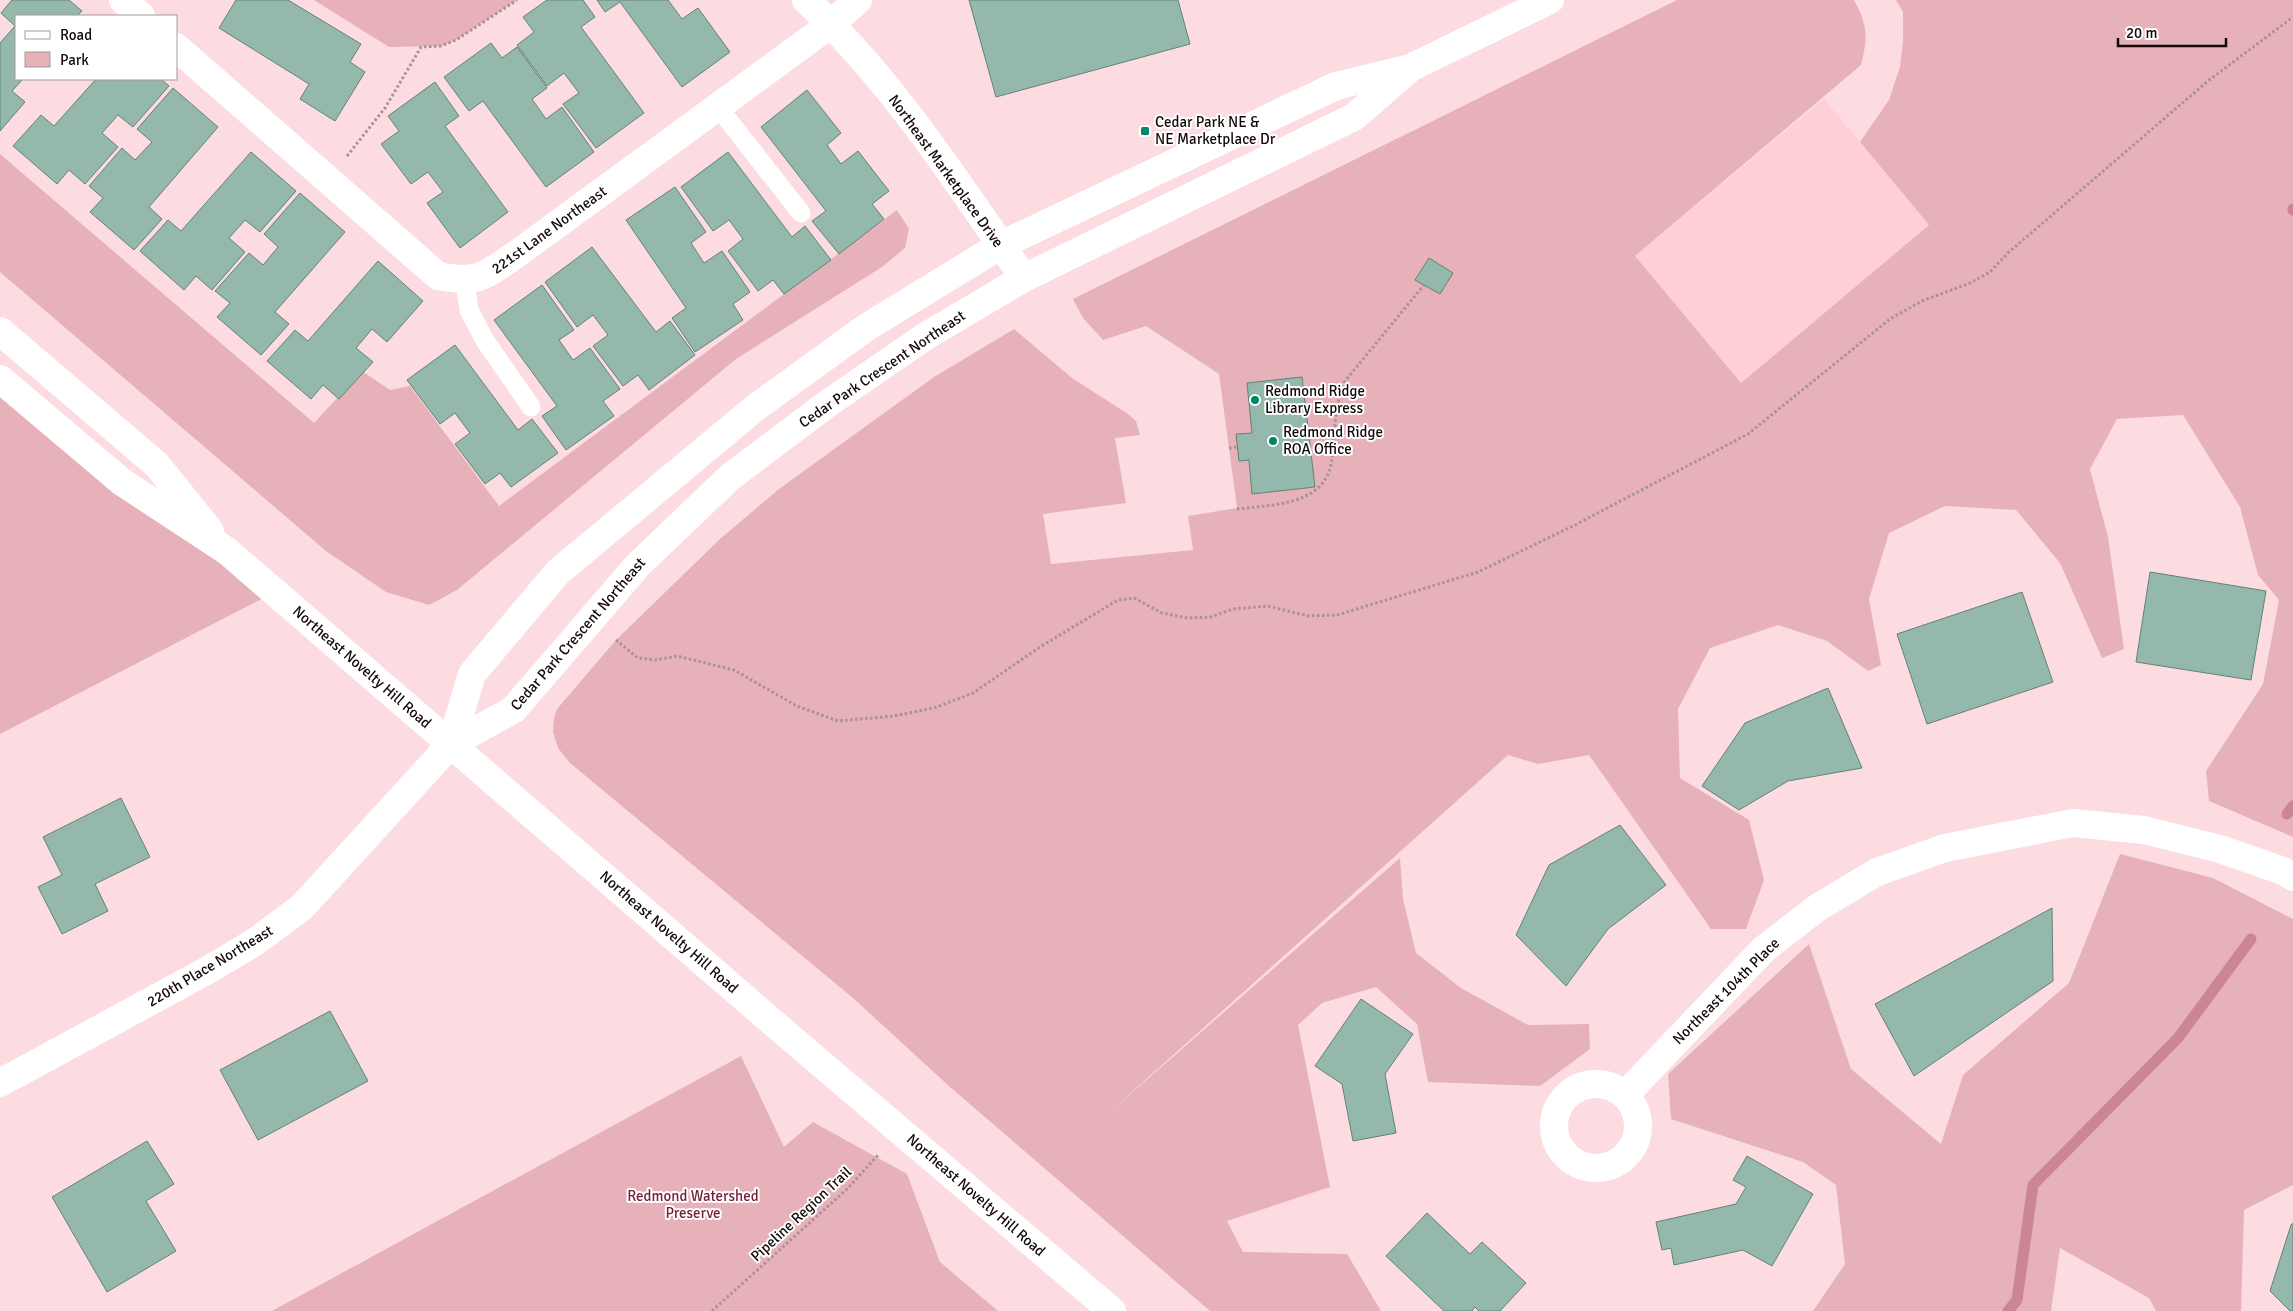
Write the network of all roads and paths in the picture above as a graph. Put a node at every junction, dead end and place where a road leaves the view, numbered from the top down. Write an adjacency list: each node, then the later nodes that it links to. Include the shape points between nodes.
1 (123, 0): 6 (street)
2 (517, 0): 12 (path, via 456,40 441,46 421,47 385,108)
3 (806, 0): 8 (street, Northeast Marketplace Drive)
4 (858, 0): 8 (street, 221st Lane Northeast)
5 (1550, 0): 10 (street, Cedar Park Crescent Northeast)
6 (140, 15)
7 (2293, 17): 25 (path, via 2208,81 2009,252 1990,272 1922,301 1890,319 1748,434 1478,572 1337,615 1308,616 1268,606 1188,618 1162,613 1134,598 1118,600 1040,647 973,693 937,707 894,716 838,721 797,706 734,670 677,656 655,660 638,658)
8 (831, 24): 11 (street, 221st Lane Northeast); 14 (street, Northeast Marketplace Drive, via 913,121)
9 (178, 49): 12 (street, 221st Lane Northeast)
10 (1410, 68): 14 (street, Cedar Park Crescent Northeast, via 1336,86); 15 (street, Cedar Park Crescent Northeast, via 1354,117)
11 (718, 107): 13 (lane); 16 (street, 221st Lane Northeast, via 483,277)
12 (328, 180): 16 (street, 221st Lane Northeast, via 438,276)
13 (801, 213)
14 (1000, 245): 15 (street, Northeast Marketplace Drive); 26 (street, Cedar Park Crescent Northeast, via 867,327 755,408 558,572 472,674)
15 (1024, 278): 26 (street, Cedar Park Crescent Northeast, via 926,336 728,478 638,565 513,710)
16 (465, 280): 20 (lane, via 470,310 484,339)
17 (1424, 285): 23 (path, via 1345,381 1336,410 1331,466 1323,482 1298,500)
18 (0, 331): 24 (street, Northeast Novelty Hill Road, via 157,465)
19 (0, 379): 24 (street, Northeast Novelty Hill Road, via 122,482)
20 (531, 407)
21 (1237, 447): 22 (path)
22 (1229, 448)
23 (1237, 508)
24 (227, 551): 26 (street, Northeast Novelty Hill Road)
25 (616, 640)
26 (451, 744): 28 (street, 220th Place Northeast, via 302,906 255,942); 30 (street, Northeast Novelty Hill Road)
27 (2293, 877): 29 (street, Northeast 104th Place, via 2282,870 2220,849 2144,830 2072,823 1945,848 1877,872 1817,908 1764,949)
28 (0, 1083)
29 (1624, 1094)
30 (900, 1130): 31 (path, Pipeline Region Trail, via 847,1189); 32 (street, Northeast Novelty Hill Road)
31 (712, 1311)
32 (1112, 1311)

